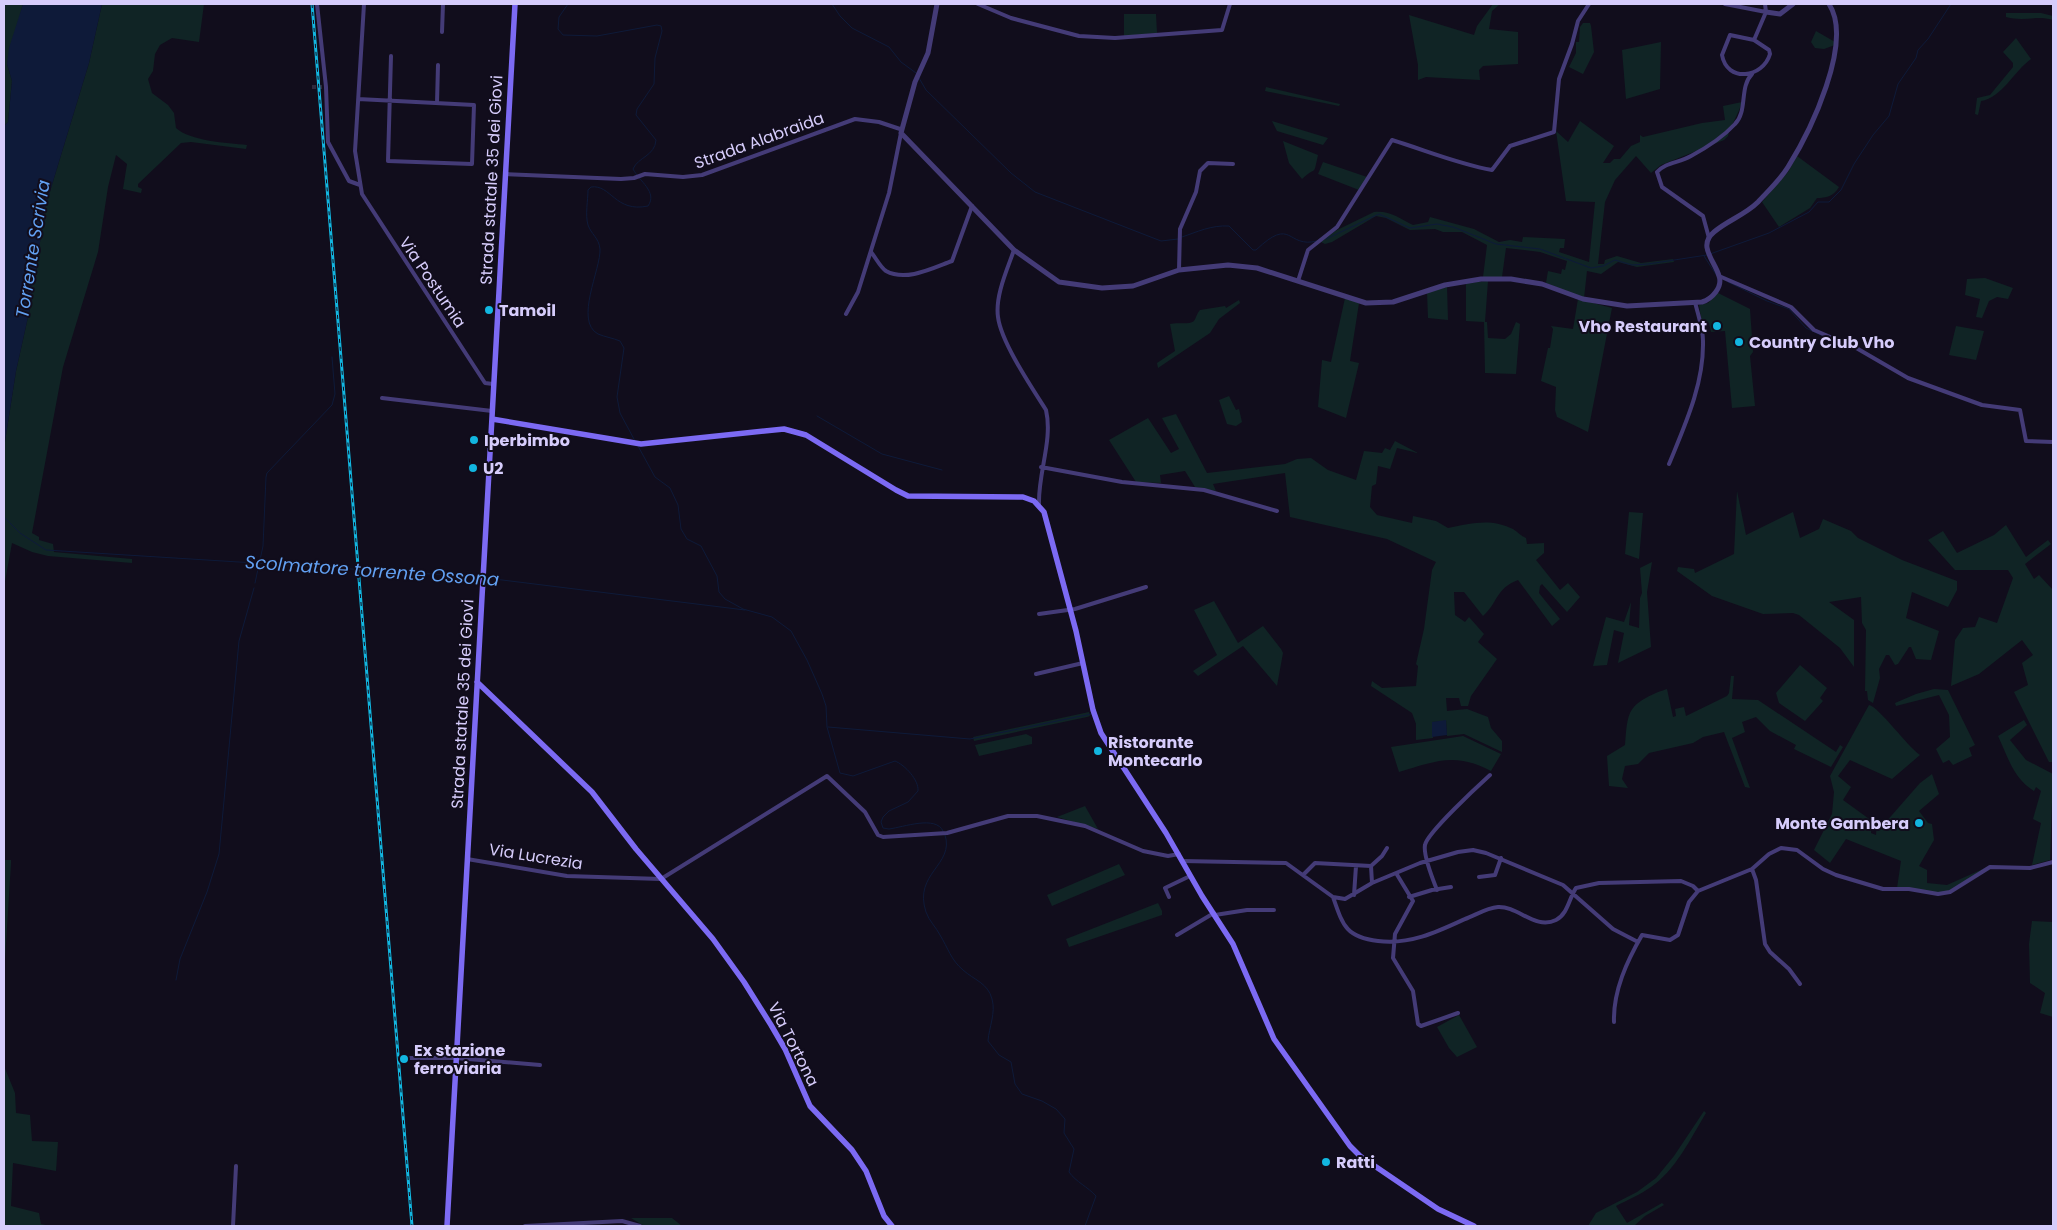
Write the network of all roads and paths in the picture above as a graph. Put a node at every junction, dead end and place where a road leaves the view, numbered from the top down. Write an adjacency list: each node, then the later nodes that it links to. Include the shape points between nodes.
1 (317, 4): 25 (street, Via Postumia, via 328,142 349,181)
2 (364, 4): 19 (street, Via Postumia)
3 (443, 4): 14 (street)
4 (515, 4): 24 (main road, Strada statale 35 dei Giovi)
5 (937, 4): 22 (street, via 928,53 915,82)
6 (978, 4): 7 (street, via 1011,18 1073,35 1115,38 1222,30)
7 (1230, 4)
8 (1589, 4): 32 (street, via 1578,21 1558,79 1554,132 1510,146 1492,170 1466,166 1392,140 1340,223 1305,255)
9 (1724, 4): 13 (street)
10 (1766, 4): 13 (street)
11 (1793, 4): 13 (street, via 1779,14)
12 (1829, 4): 27 (street, via 1835,17 1836,56 1804,137 1788,168 1758,202)
13 (1766, 12): 15 (street)
14 (442, 32)
15 (1754, 40): 18 (street, via 1770,54 1766,63); 18 (street, via 1730,35 1722,55 1728,69 1734,73)
16 (391, 56): 20 (street)
17 (438, 65): 21 (street)
18 (1752, 74): 27 (street, via 1747,79 1741,111 1734,125 1691,156 1662,166 1657,172 1662,187 1703,216)
19 (358, 99): 20 (street); 25 (street, Via Postumia, via 355,151)
20 (390, 101): 21 (street); 21 (street, via 388,161 472,164 474,104)
21 (436, 103)
22 (901, 131): 24 (street, Strada Alabraida, via 879,122 855,119 702,175 657,174 634,178); 26 (street); 29 (street, via 889,194)
23 (1233, 164): 30 (street, via 1203,166 1179,236)
24 (505, 174): 35 (main road, Strada statale 35 dei Giovi)
25 (360, 185): 35 (street, Via Postumia, via 369,208 485,383)
26 (972, 206): 28 (street); 29 (street, via 952,261 917,274 894,273 884,269)
27 (1709, 238): 31 (street, via 1708,254)
28 (1014, 250): 30 (street, via 1059,282 1080,286 1133,286); 41 (street, via 1004,280 998,316 1004,338 1046,410 1049,421)
29 (871, 252): 34 (street, via 858,292)
30 (1179, 270): 32 (street, via 1228,265 1257,268)
31 (1719, 276): 33 (street, via 1717,290 1712,297); 39 (street, via 1791,307 1814,330 1908,378 1982,405 2020,410 2026,441)
32 (1298, 281): 33 (street, via 1366,303 1393,302 1445,285 1481,279 1542,284 1583,299 1627,306)
33 (1695, 302): 40 (street, via 1703,340 1700,366 1689,416)
34 (846, 314)
35 (494, 384): 37 (main road, Strada statale 35 dei Giovi)
36 (382, 398): 37 (street)
37 (492, 410): 38 (main road, Strada statale 35 dei Giovi)
38 (492, 419): 42 (main road, via 641,444 784,429 806,435 908,496 1023,496); 49 (main road, Strada statale 35 dei Giovi)
39 (2053, 442)
40 (1669, 464)
41 (1041, 467): 42 (street); 43 (street, via 1122,482 1204,490)
42 (1039, 504): 45 (main road)
43 (1277, 511)
44 (1146, 586): 45 (street)
45 (1071, 610): 46 (street); 47 (main road)
46 (1039, 614)
47 (1084, 664): 48 (street); 52 (main road, via 1101,733)
48 (1036, 674)
49 (477, 682): 54 (main road, Strada statale 35 dei Giovi); 65 (main road, Via Tortona, via 592,792)
50 (1490, 775): 56 (street, via 1458,804 1427,841 1424,848)
51 (1387, 848): 59 (street)
52 (1179, 854): 55 (main road); 65 (street, via 1143,851 1085,826 1037,816 1008,816 940,834 883,837 878,835 865,812 827,776)
53 (1502, 858): 56 (street, via 1466,850); 64 (street, via 1495,875); 70 (street, via 1558,882)
54 (467, 859): 65 (street, Via Lucrezia, via 567,876); 84 (main road, Strada statale 35 dei Giovi)
55 (1182, 861): 62 (street, via 1284,863); 63 (main road)
56 (1428, 861): 61 (street); 68 (street)
57 (2053, 862): 60 (street, via 2030,868 1990,868 1944,894 1883,888 1836,875 1787,847 1769,854)
58 (1356, 866): 59 (street); 62 (street, via 1315,863); 71 (street)
59 (1371, 866): 66 (street)
60 (1752, 869): 69 (street); 80 (street, via 1765,944)
61 (1396, 873): 66 (street); 74 (street)
62 (1303, 875): 73 (street)
63 (1190, 876): 72 (street, via 1165,888); 76 (main road)
64 (1480, 877)
65 (661, 879): 91 (main road, Via Tortona, via 713,939 744,982 785,1050 810,1106 852,1150 866,1171 884,1216)
66 (1372, 883): 71 (street)
67 (1451, 887): 68 (street)
68 (1437, 890): 74 (street)
69 (1698, 892): 70 (street, via 1681,881 1655,881 1599,883 1576,888); 79 (street, via 1689,902 1678,935 1670,940 1644,934)
70 (1573, 893): 78 (street, via 1561,916 1552,921 1540,922 1514,910 1498,908 1424,937); 79 (street, via 1613,929)
71 (1354, 895): 73 (street, via 1348,899)
72 (1169, 896)
73 (1333, 897): 78 (street, via 1343,924 1353,935)
74 (1409, 897): 78 (street, via 1413,901 1399,924)
75 (1274, 910): 76 (street)
76 (1214, 914): 77 (street); 92 (main road, via 1233,944 1274,1040 1350,1146 1376,1168 1438,1209)
77 (1177, 935)
78 (1394, 942): 81 (street, via 1394,962 1413,991 1419,1026)
79 (1638, 942): 82 (street, via 1615,1002)
80 (1800, 984)
81 (1458, 1013)
82 (1614, 1022)
83 (410, 1058): 84 (street)
84 (456, 1058): 85 (street); 88 (main road, Strada statale 35 dei Giovi)
85 (540, 1065)
86 (236, 1166): 87 (street)
87 (233, 1226)
88 (447, 1226)
89 (525, 1226): 90 (street, via 622,1222)
90 (640, 1226)
91 (892, 1226)
92 (1474, 1226)

